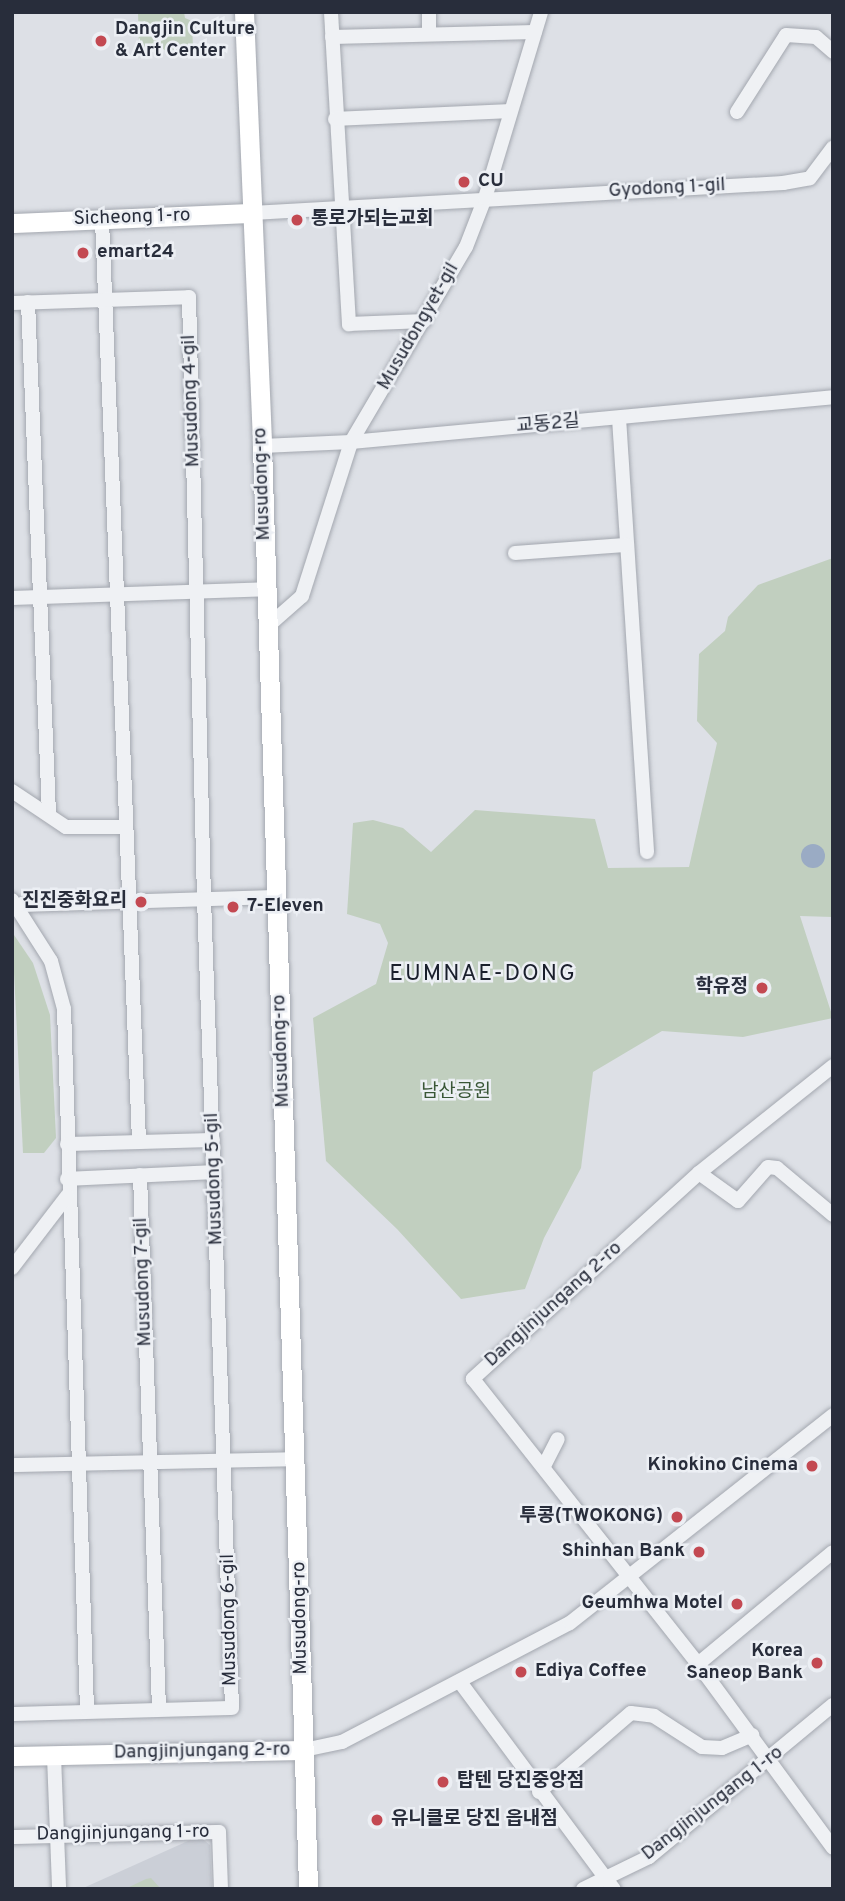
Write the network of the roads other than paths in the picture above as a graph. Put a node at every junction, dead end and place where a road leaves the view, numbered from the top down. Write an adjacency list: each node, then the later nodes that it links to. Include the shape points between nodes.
1 (244, 12): 15 (street, Musudong-ro)
2 (331, 12): 7 (street)
3 (429, 12): 6 (street)
4 (541, 12): 5 (street, Musudongyet-gil)
5 (535, 32): 6 (street); 9 (street, Musudongyet-gil)
6 (429, 33): 7 (street)
7 (332, 37): 11 (street)
8 (833, 52): 10 (street, via 816,37 786,35)
9 (510, 111): 11 (street); 13 (street, Musudongyet-gil)
10 (737, 112)
11 (335, 119): 14 (street)
12 (833, 148): 13 (street, Gyodong 1-gil, via 810,178 783,183)
13 (485, 198): 14 (street); 21 (street, Musudongyet-gil, via 466,247)
14 (341, 207): 15 (street); 21 (street, via 349,324)
15 (252, 213): 16 (street, Sicheong 1-ro); 25 (street, Musudong-ro)
16 (102, 220): 17 (street, Sicheong 1-ro); 18 (street)
17 (12, 223)
18 (105, 299): 19 (street, Musudong 4-gil); 28 (street, Musudong 4-gil, via 189,297); 30 (street)
19 (28, 302): 20 (street, Musudong 4-gil); 31 (street)
20 (12, 303)
21 (424, 321): 24 (street, Musudongyet-gil)
22 (833, 397): 23 (street, 교동2길)
23 (619, 418): 24 (street, 교동2길); 26 (street)
24 (351, 442): 25 (street, 교동2길); 33 (street, Musudongyet-gil, via 302,596)
25 (262, 446): 29 (street, Musudong-ro)
26 (625, 545): 27 (street); 37 (street)
27 (515, 553)
28 (198, 589): 29 (street); 30 (street); 39 (street, Musudong 4-gil)
29 (266, 589): 33 (street, Musudong-ro)
30 (119, 593): 31 (street); 36 (street)
31 (40, 597): 32 (street); 35 (street)
32 (12, 598)
33 (268, 626): 38 (street, Musudong-ro)
34 (12, 791): 35 (street)
35 (48, 813): 36 (street, via 66,827)
36 (125, 827): 40 (street)
37 (647, 852)
38 (276, 897): 39 (street); 55 (street, Musudong-ro)
39 (204, 898): 40 (street); 43 (street, Musudong 5-gil)
40 (129, 901): 41 (street); 44 (street)
41 (16, 903): 45 (street, via 51,961 64,1009)
42 (833, 1066): 47 (street, Dangjinjungang 2-ro)
43 (213, 1140): 44 (street); 46 (street, Musudong 5-gil)
44 (139, 1142): 45 (street)
45 (67, 1144): 49 (street)
46 (215, 1172): 48 (street); 56 (street, Musudong 5-gil)
47 (699, 1173): 51 (street, via 738,1200 768,1167 777,1168); 60 (street, Dangjinjungang 2-ro, via 473,1379)
48 (141, 1175): 49 (street); 57 (street, Musudong 7-gil)
49 (67, 1179): 50 (street)
50 (68, 1196): 52 (street); 58 (street)
51 (833, 1214)
52 (12, 1268)
53 (833, 1415): 62 (street, Dangjinjungang 2-ro)
54 (558, 1440): 60 (street)
55 (297, 1459): 56 (street); 70 (street, Musudong-ro)
56 (227, 1460): 57 (street); 66 (street, Musudong 6-gil, via 232,1708)
57 (151, 1462): 58 (street); 66 (street)
58 (80, 1464): 59 (street); 67 (street)
59 (12, 1465)
60 (544, 1466): 62 (street, Dangjinjungang 2-ro)
61 (833, 1552): 63 (street)
62 (631, 1578): 63 (street, Dangjinjungang 2-ro); 64 (street, Dangjinjungang 2-ro, via 570,1623)
63 (698, 1664): 69 (street, Dangjinjungang 2-ro)
64 (460, 1682): 70 (street, Dangjinjungang 2-ro, via 342,1742); 74 (street)
65 (833, 1705): 73 (street, Dangjinjungang 1-ro)
66 (159, 1709): 67 (street, Musudong 6-gil)
67 (87, 1710): 68 (street, Musudong 6-gil)
68 (12, 1714)
69 (752, 1735): 73 (street, Dangjinjungang 2-ro); 74 (street, via 722,1748 702,1747 654,1716 631,1713)
70 (304, 1750): 72 (street, Dangjinjungang 2-ro); 82 (street, Musudong-ro)
71 (12, 1756): 72 (street, Dangjinjungang 2-ro)
72 (54, 1756): 76 (street)
73 (771, 1759): 75 (street, Dangjinjungang 2-ro); 79 (street, Dangjinjungang 1-ro)
74 (539, 1792): 79 (street)
75 (828, 1829): 78 (street, Dangjinjungang 2-ro)
76 (57, 1836): 77 (street, Dangjinjungang 1-ro); 80 (street); 81 (street, Dangjinjungang 1-ro, via 219,1832)
77 (12, 1837)
78 (833, 1848)
79 (611, 1884): 83 (street, Dangjinjungang 1-ro)
80 (59, 1889)
81 (221, 1889)
82 (308, 1889)
83 (583, 1889)

